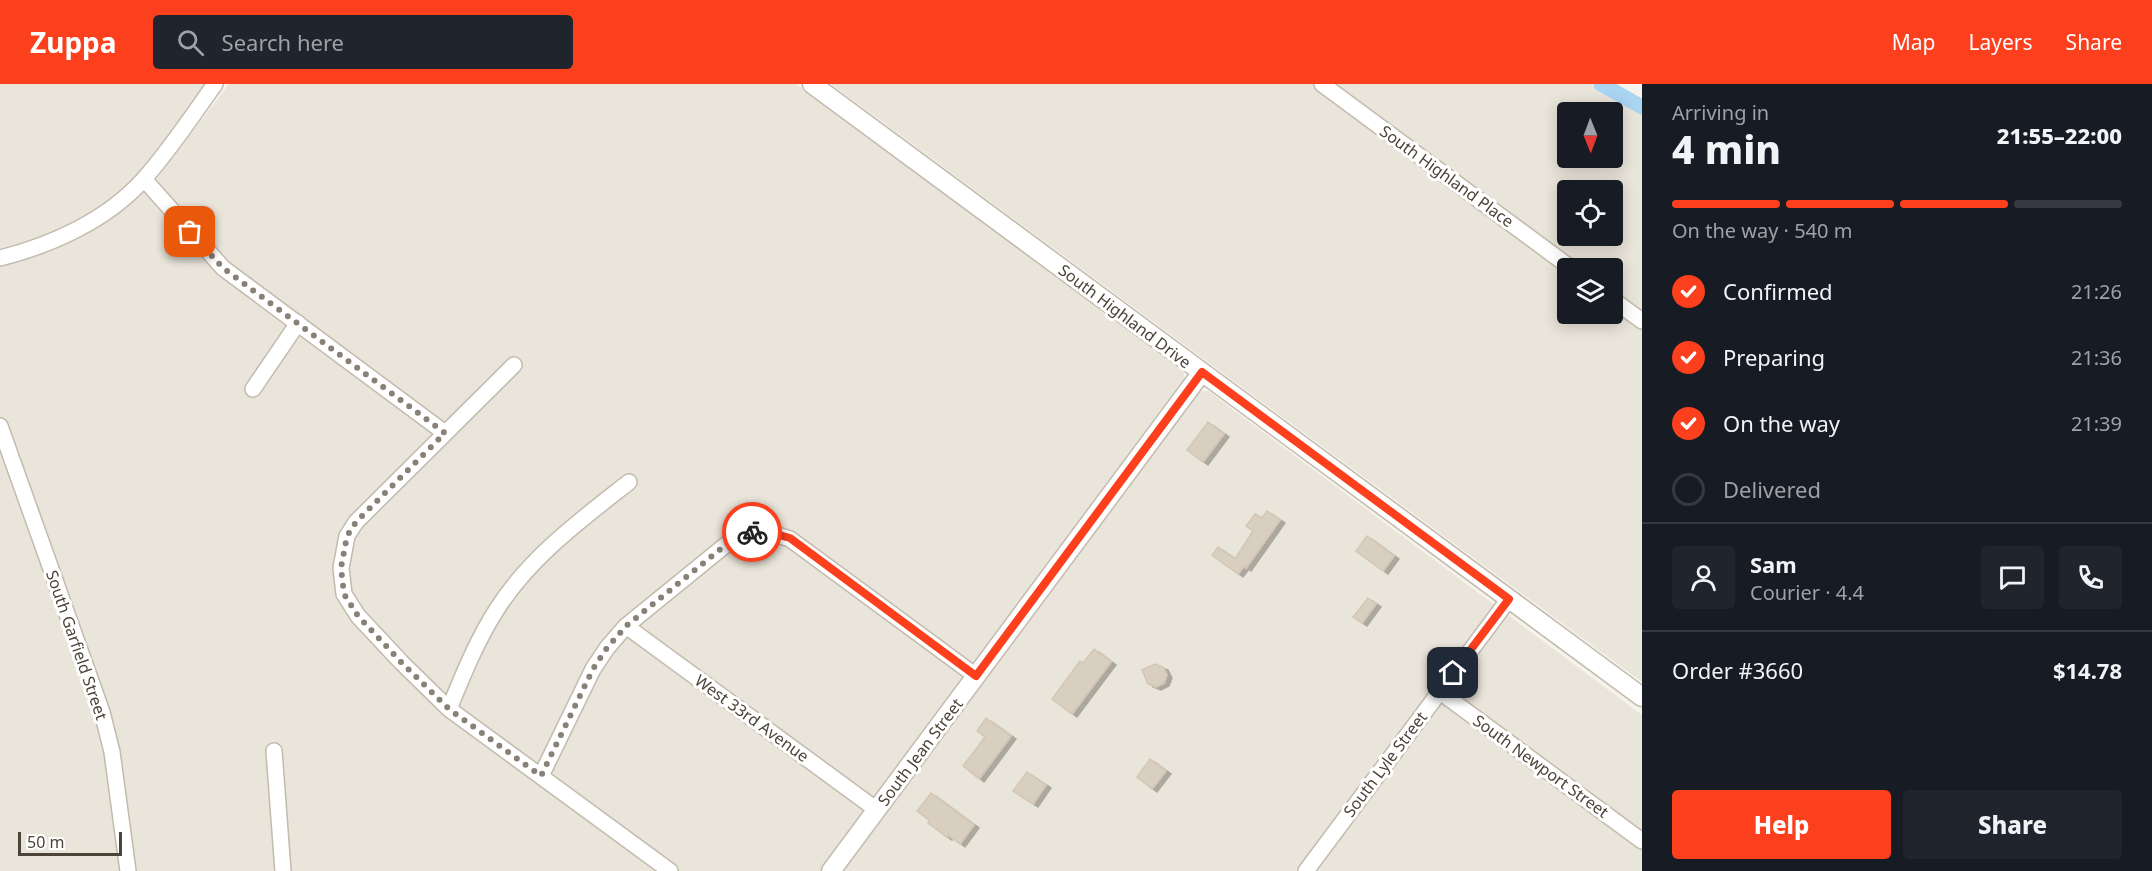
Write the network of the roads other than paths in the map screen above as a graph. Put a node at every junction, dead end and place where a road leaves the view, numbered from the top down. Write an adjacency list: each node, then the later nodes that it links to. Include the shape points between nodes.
1 (216, 84): 4 (street)
2 (812, 84): 11 (street, South Highland Drive)
3 (1322, 84): 6 (street, South Highland Place)
4 (144, 180): 5 (street, via 118,204 62,237); 9 (street, via 223,268)
5 (0, 258)
6 (1557, 258)
7 (1623, 307): 8 (street)
8 (1642, 321)
9 (298, 323): 12 (street); 14 (street)
10 (514, 365): 14 (street)
11 (1202, 372): 16 (street, South Highland Drive); 18 (street, South Jean Street)
12 (253, 389)
13 (0, 426): 26 (street, South Garfield Street, via 102,712 114,764)
14 (445, 433): 21 (street, via 356,522 347,536 341,568 344,594 358,616)
15 (629, 482): 21 (street, via 568,530 498,607)
16 (1509, 599): 19 (street, South Lyle Street); 20 (street, South Highland Drive)
17 (626, 626): 18 (street, via 733,539 754,531 772,533 790,538); 23 (street, via 593,669); 24 (street, West 33rd Avenue)
18 (976, 676): 24 (street, South Jean Street)
19 (1439, 691): 25 (street, South Newport Street); 30 (street, South Lyle Street)
20 (1642, 697)
21 (449, 709): 23 (street)
22 (274, 751): 27 (street)
23 (541, 776): 28 (street)
24 (877, 810): 29 (street, South Jean Street)
25 (1642, 841)
26 (129, 871)
27 (283, 871)
28 (670, 871)
29 (831, 871)
30 (1306, 871)

